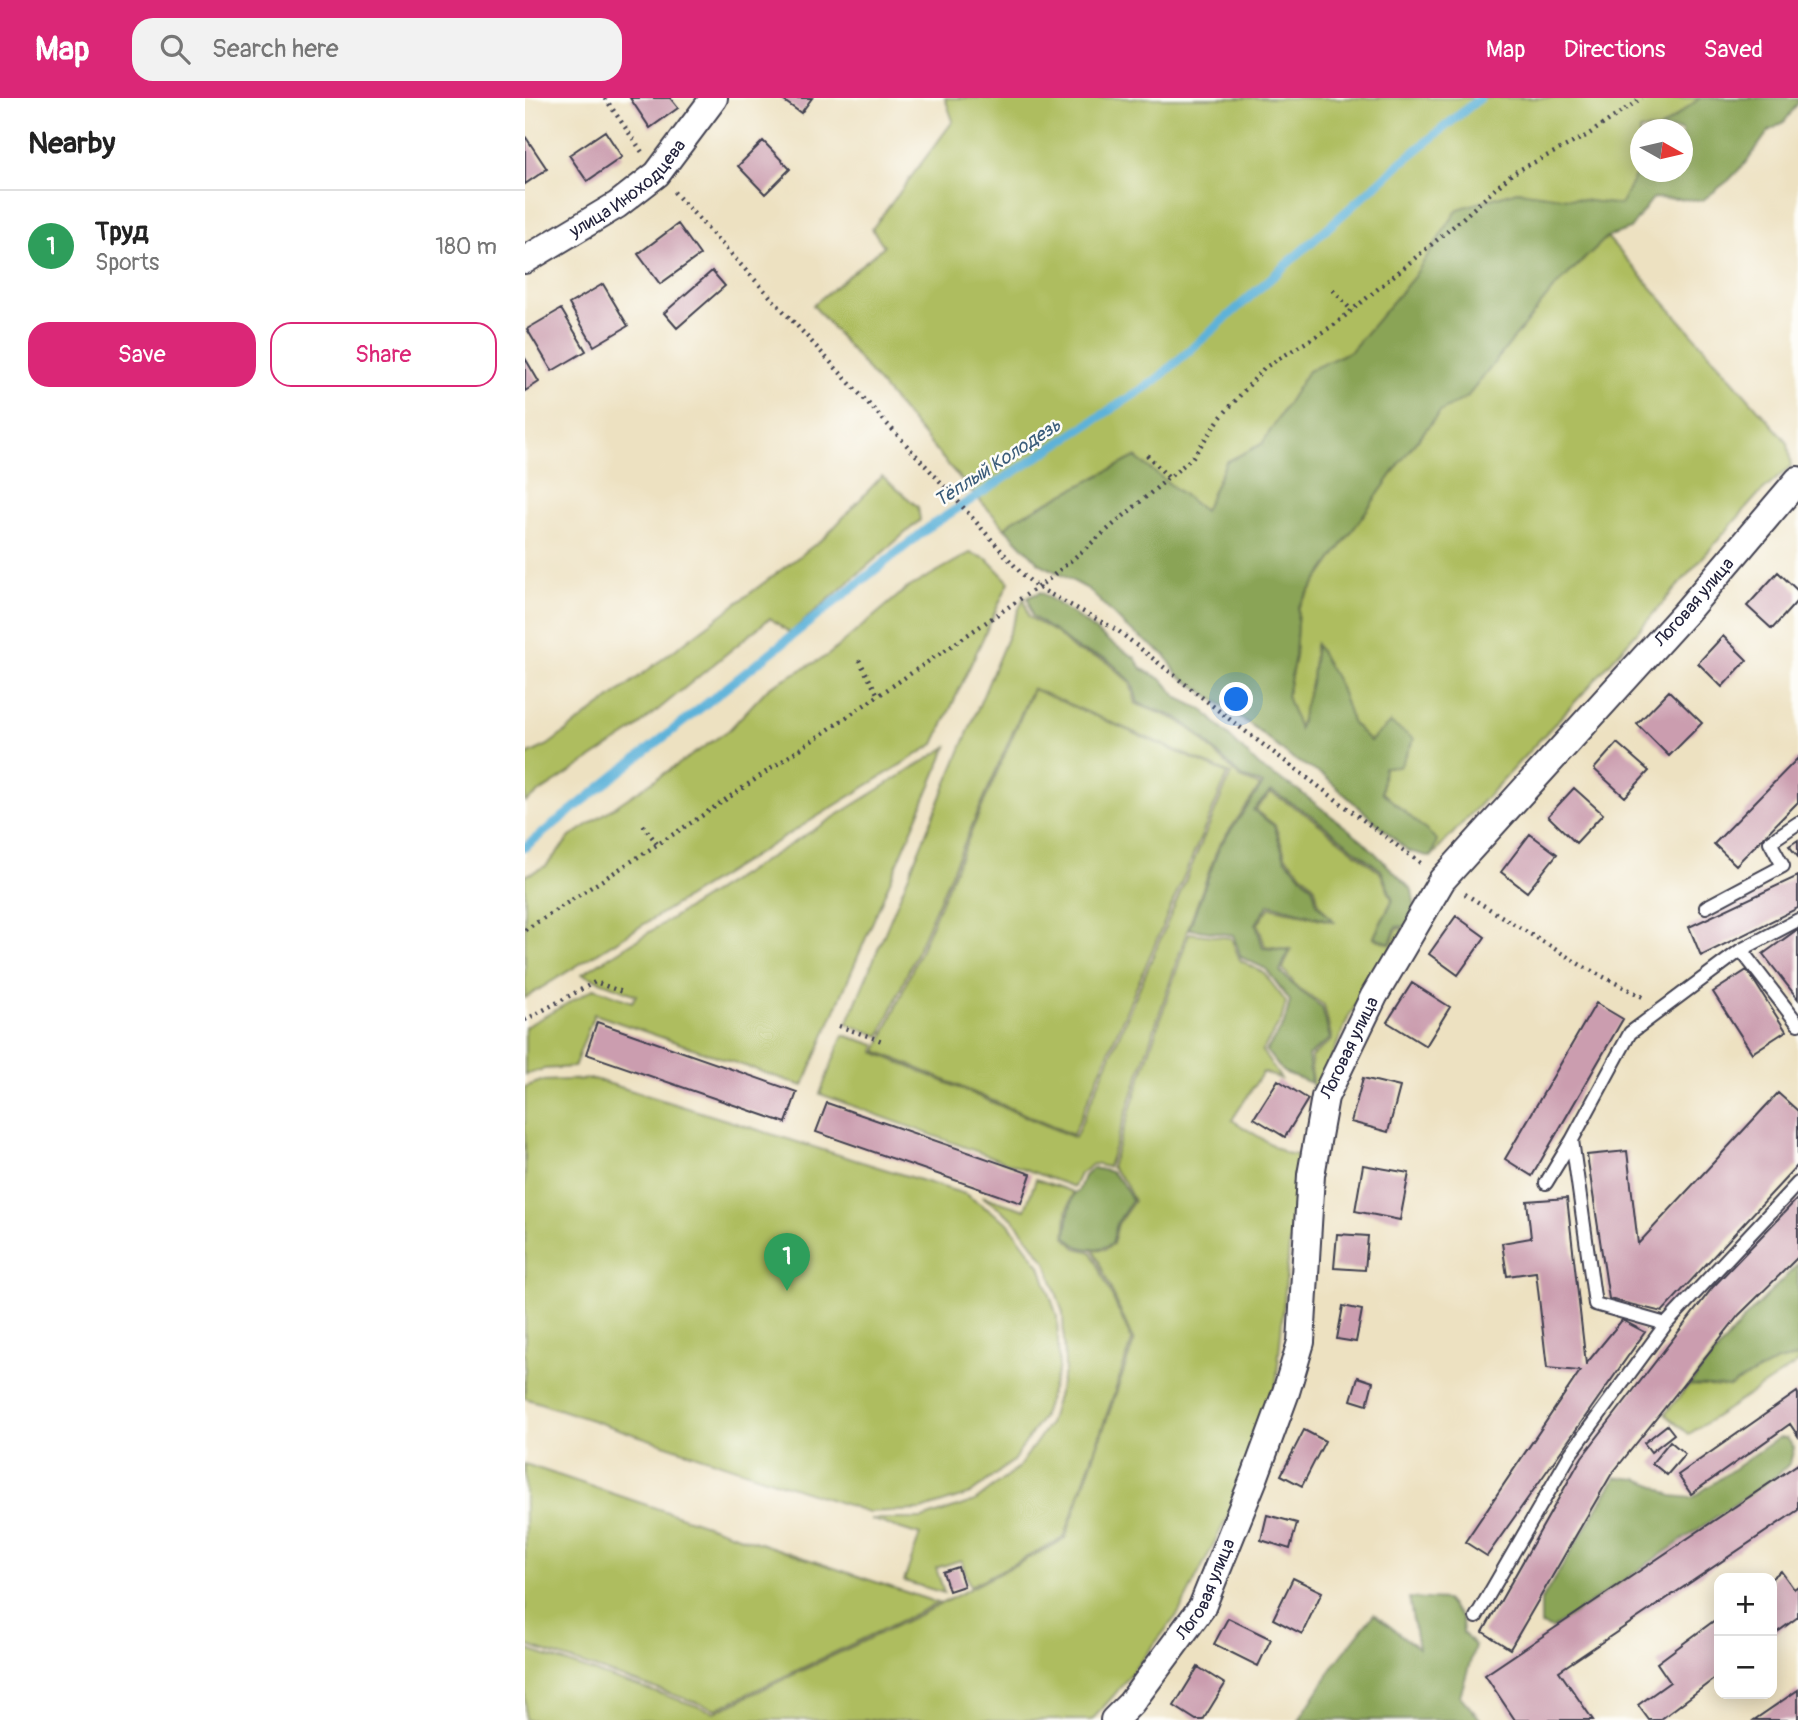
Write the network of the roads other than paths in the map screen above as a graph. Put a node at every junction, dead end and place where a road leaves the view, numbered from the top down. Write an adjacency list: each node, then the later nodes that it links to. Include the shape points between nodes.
1 (715, 98): 2 (street, улица Иноходцева, via 657,174 617,205)
2 (525, 260)
3 (1798, 480): 14 (street, Логовая улица, via 1685,613 1442,880 1374,996 1325,1097 1311,1175 1301,1342 1286,1392 1202,1607)
4 (1798, 823): 5 (lane, via 1770,842 1783,866)
5 (1706, 907)
6 (1798, 920): 7 (lane)
7 (1741, 950): 8 (lane); 9 (lane, via 1630,1033)
8 (1798, 1024)
9 (1572, 1140): 10 (lane); 12 (lane, via 1594,1304)
10 (1546, 1183)
11 (1798, 1183): 12 (lane)
12 (1666, 1324): 13 (lane, via 1571,1453)
13 (1476, 1617)
14 (1114, 1720)

